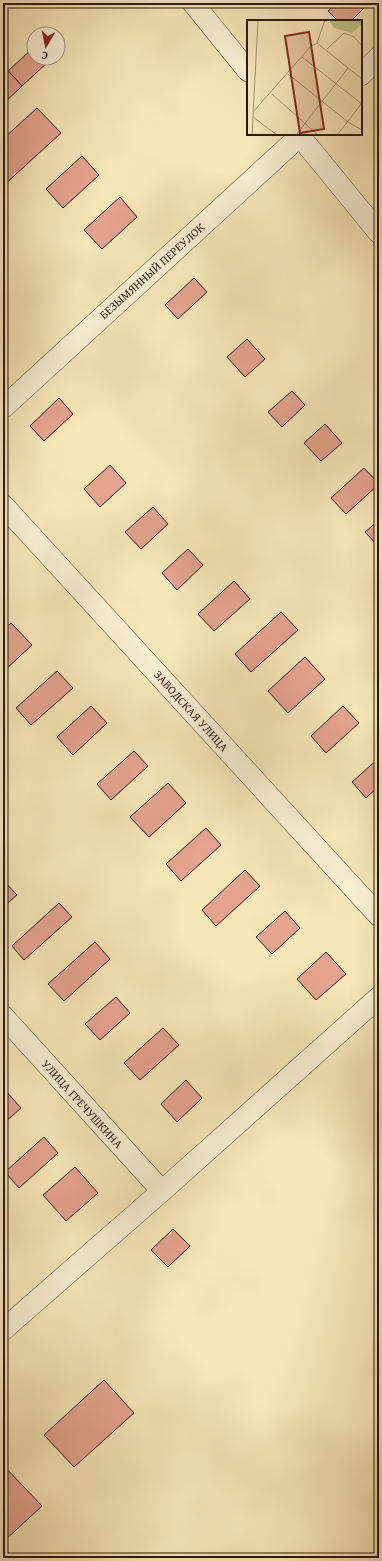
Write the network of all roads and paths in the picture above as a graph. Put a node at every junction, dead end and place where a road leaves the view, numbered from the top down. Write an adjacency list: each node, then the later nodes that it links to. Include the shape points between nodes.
1 (193, 3): 3 (street)
2 (379, 57): 4 (street)
3 (247, 70)
4 (362, 74)
5 (300, 135): 6 (street); 7 (street, БЕЗЫМЯННЫЙ ПЕРЕУЛОК)
6 (379, 233)
7 (3, 408)
8 (3, 505): 9 (street, ЗАВОДСКАЯ УЛИЦА)
9 (379, 916)
10 (379, 997): 12 (street)
11 (3, 1016): 12 (street, УЛИЦА ГРЕЧУШКИНА)
12 (162, 1191): 13 (street)
13 (3, 1330)

